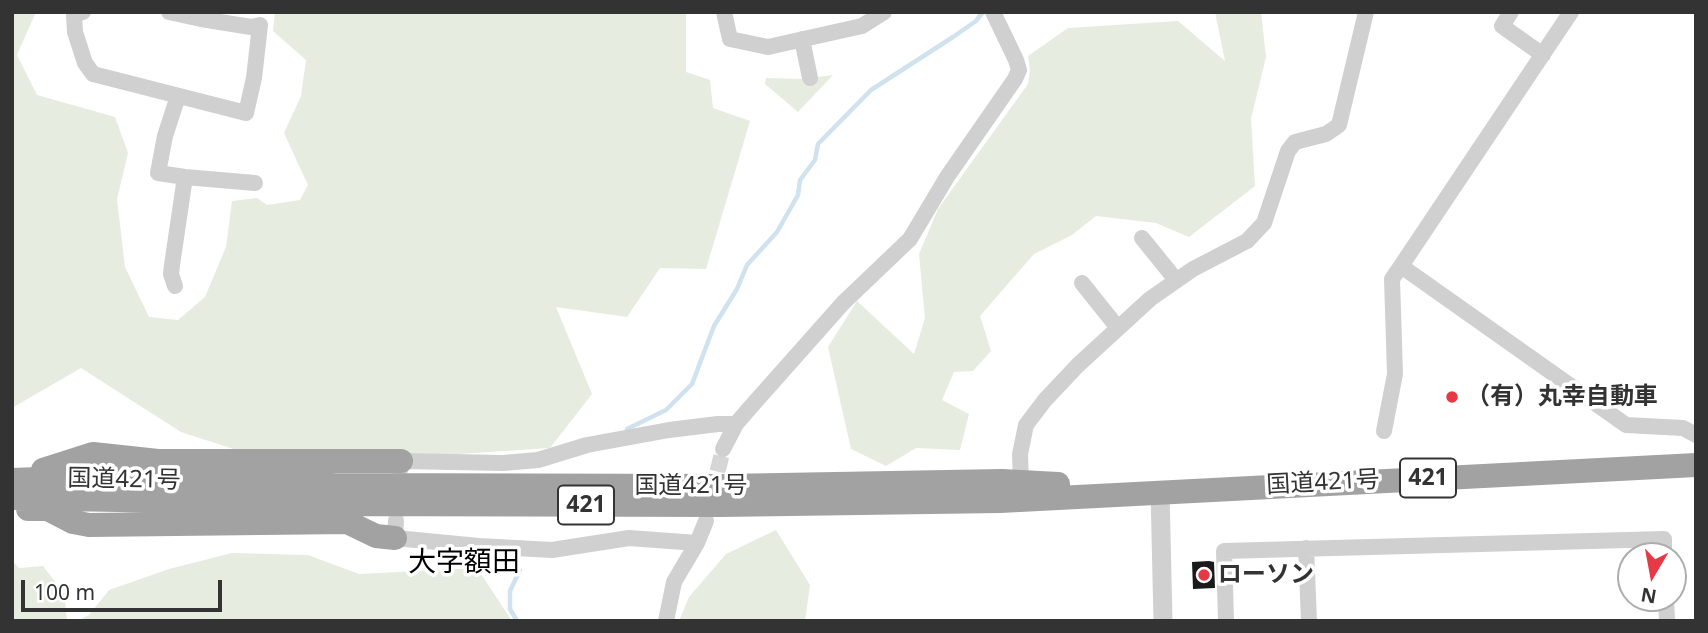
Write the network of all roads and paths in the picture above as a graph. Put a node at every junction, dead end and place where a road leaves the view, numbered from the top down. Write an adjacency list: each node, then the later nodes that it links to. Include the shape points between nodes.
1 (83, 12): 14 (street, via 74,15 75,32 93,74)
2 (169, 12): 9 (street)
3 (724, 12): 11 (street, via 730,39 768,47)
4 (884, 12): 11 (street, via 862,26)
5 (993, 12): 23 (street, via 1016,60 1019,70 1015,79 910,239 843,303)
6 (1366, 12): 19 (street, via 1339,125 1326,134 1295,142 1288,150 1264,223 1247,241)
7 (1511, 12): 12 (street, via 1502,26)
8 (1572, 12): 12 (street)
9 (201, 15): 10 (street, via 251,27)
10 (265, 19): 14 (street, via 246,113)
11 (802, 39): 13 (street)
12 (1543, 55): 18 (street)
13 (810, 78)
14 (178, 96): 15 (street, via 158,173)
15 (185, 177): 16 (street); 21 (street, via 171,274)
16 (256, 183)
17 (1142, 238): 19 (street)
18 (1401, 267): 24 (street, via 1392,279 1395,374); 25 (street, via 1626,425 1683,428)
19 (1176, 280): 22 (street)
20 (1082, 283): 22 (street)
21 (175, 286)
22 (1118, 328): 31 (street, via 1078,365 1026,425)
23 (736, 425): 26 (street); 28 (street, via 669,430 587,445 538,460)
24 (1384, 431)
25 (1696, 435)
26 (723, 449)
27 (1696, 465): 32 (highway, 国道421号 / 421)
28 (400, 466): 29 (highway, via 158,461 93,454)
29 (64, 471): 30 (highway, 国道421号 / 421); 31 (highway, 国道421号 / 421, via 334,485); 34 (highway, via 76,490 153,493)
30 (12, 480)
31 (1021, 482): 32 (highway, 国道421号 / 421)
32 (1160, 491): 34 (highway, 国道421号 / 421, via 1000,500 720,505); 42 (street)
33 (12, 498): 34 (highway, 国道421号 / 421)
34 (176, 500)
35 (12, 507): 37 (highway, via 48,509 89,525 347,522 376,536)
36 (706, 521): 39 (street)
37 (396, 529): 39 (street, via 552,550 629,538)
38 (1664, 542): 40 (street)
39 (697, 543): 41 (street, via 674,582)
40 (1306, 548): 43 (street, via 1224,551); 44 (street)
41 (666, 621)
42 (1163, 621)
43 (1226, 621)
44 (1309, 621)

